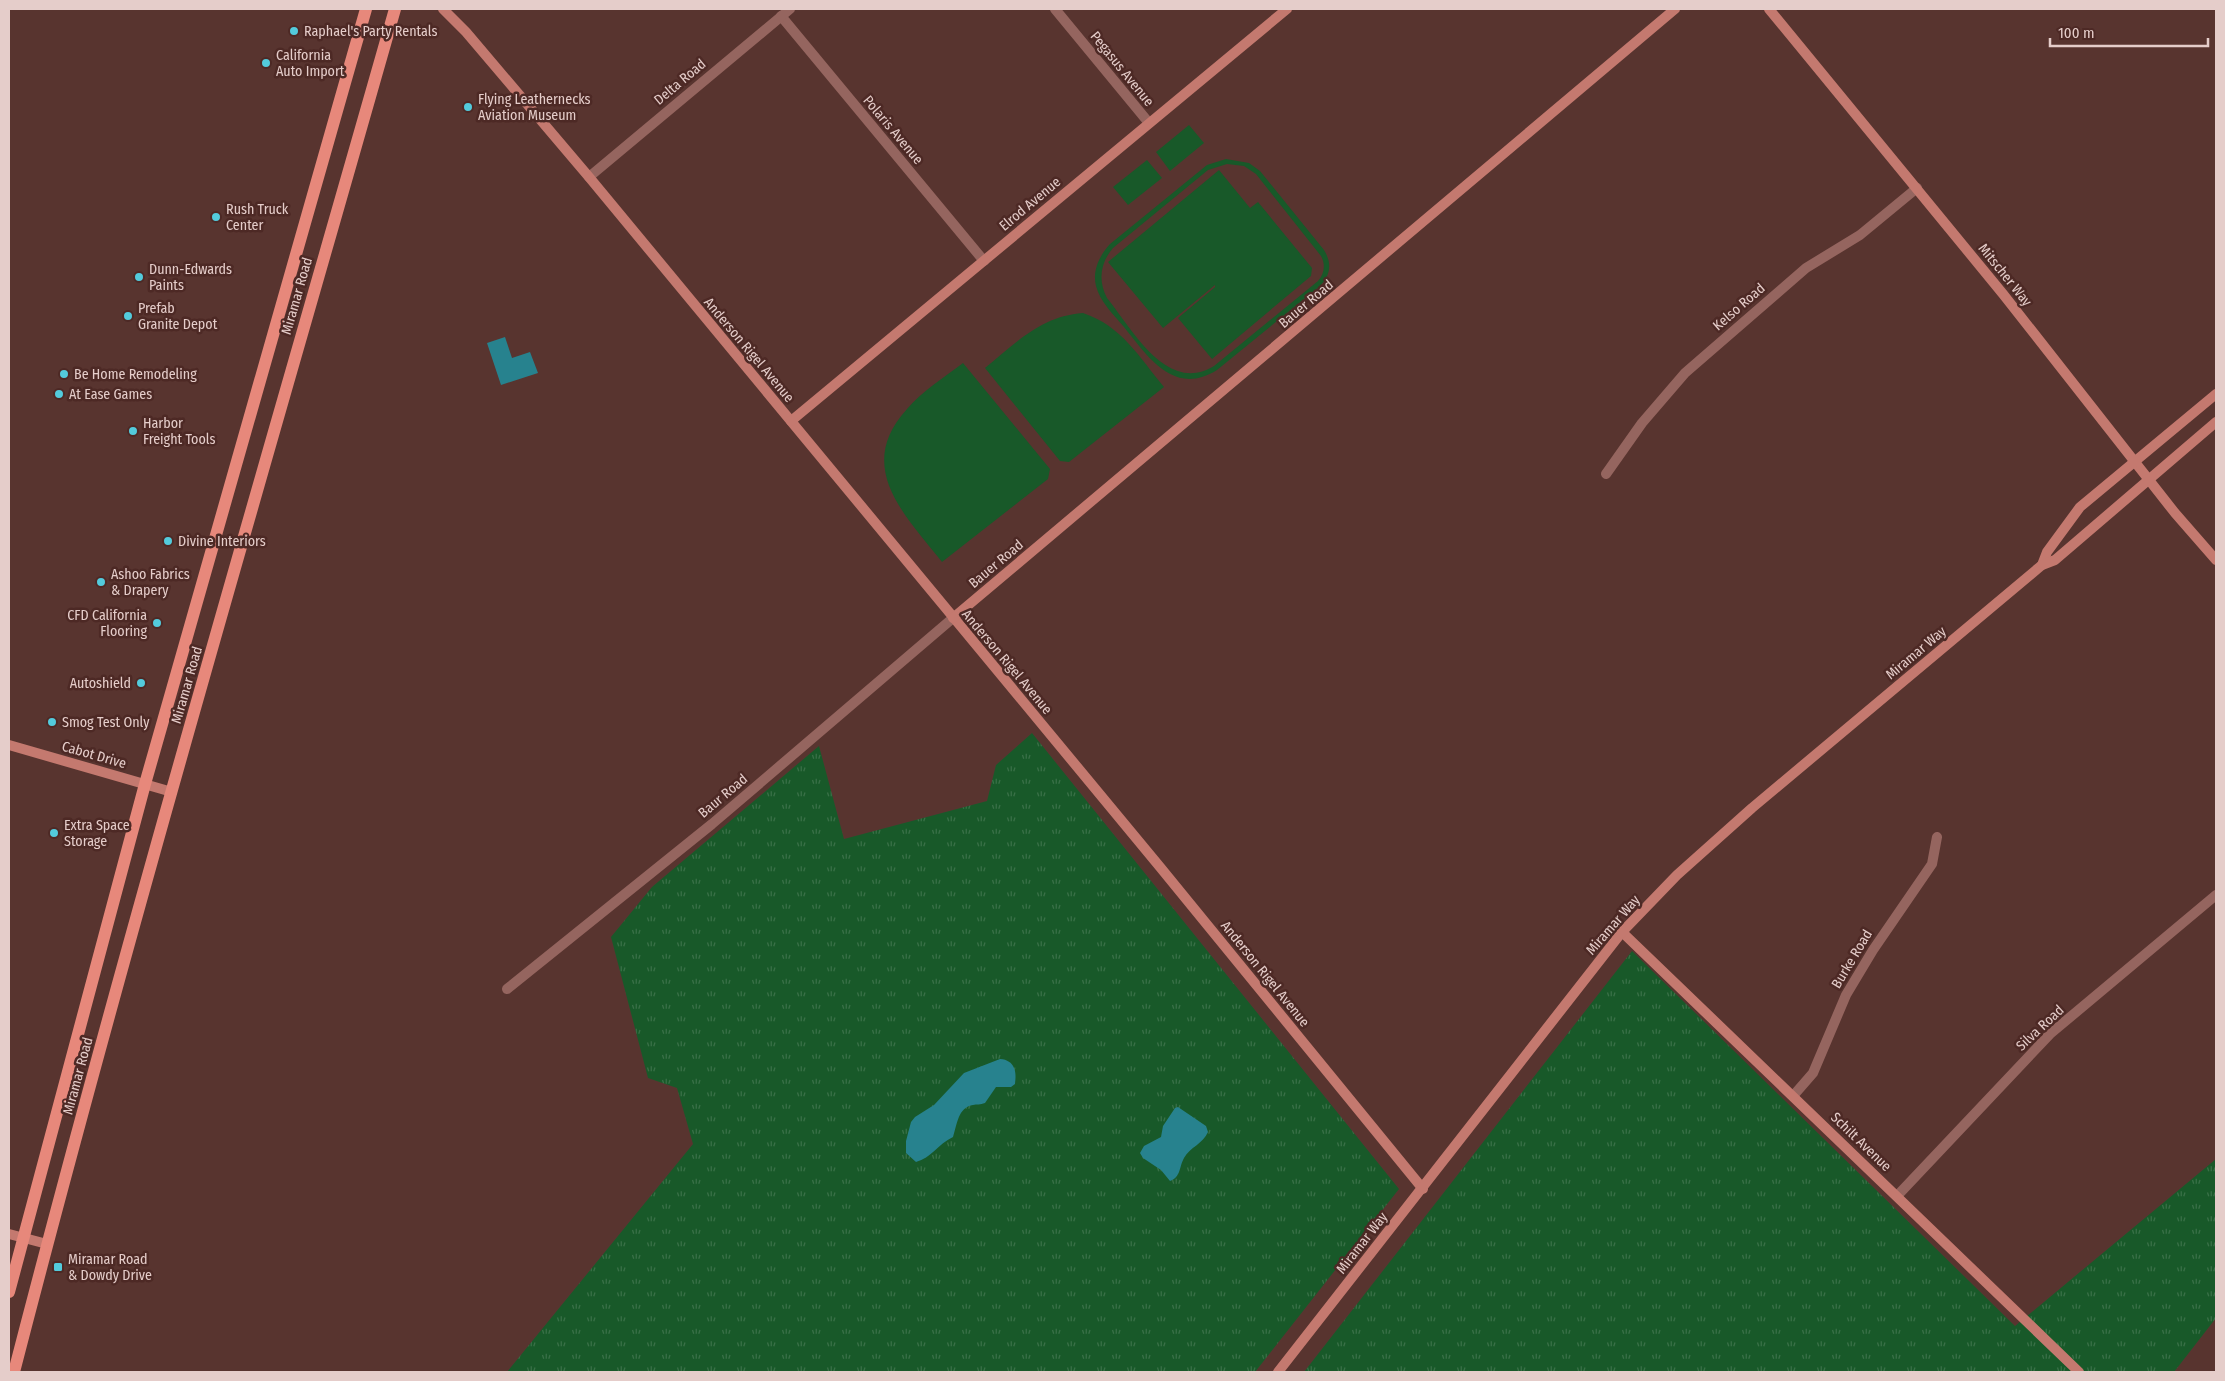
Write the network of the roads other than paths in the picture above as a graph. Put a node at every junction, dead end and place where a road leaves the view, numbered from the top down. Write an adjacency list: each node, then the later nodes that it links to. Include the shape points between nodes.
1 (366, 9): 23 (main road, Miramar Road)
2 (395, 9): 24 (main road, Miramar Road)
3 (443, 9): 10 (street, Anderson Rigel Avenue)
4 (1055, 9): 9 (street, Pegasus Avenue)
5 (1674, 9): 21 (street, Bauer Road)
6 (1769, 9): 11 (street, Mitscher Way)
7 (1280, 11): 9 (street, Elrod Avenue)
8 (786, 12): 10 (street, Delta Road); 12 (street, Polaris Avenue)
9 (1149, 123): 12 (street, Elrod Avenue)
10 (589, 177): 14 (street, Anderson Rigel Avenue)
11 (1918, 188): 16 (street, Mitscher Way); 17 (street, Kelso Road, via 1860,235 1806,268 1685,373 1642,423)
12 (984, 261): 14 (street, Elrod Avenue)
13 (2216, 394): 16 (street, Miramar Way)
14 (791, 421): 21 (street, Anderson Rigel Avenue)
15 (2216, 422): 18 (street, Miramar Way)
16 (2135, 460): 18 (street, Mitscher Way); 20 (street, Miramar Way, via 2080,506 2047,552)
17 (1606, 474)
18 (2148, 479): 19 (street, Mitscher Way); 20 (street, Miramar Way, via 2055,560)
19 (2216, 560)
20 (2042, 566): 27 (street, Miramar Way, via 1752,808 1677,875)
21 (953, 618): 28 (street, Baur Road, via 712,824); 30 (street, Anderson Rigel Avenue)
22 (9, 745): 23 (street, Cabot Drive)
23 (145, 784): 24 (street, Cabot Drive); 33 (main road, Miramar Road)
24 (172, 792): 34 (main road, Miramar Road)
25 (1938, 837): 29 (street, Burke Road, via 1932,864 1846,995 1813,1073)
26 (2216, 895): 31 (street, Silva Road, via 2050,1034)
27 (1622, 932): 29 (street, Schilt Avenue); 30 (street, Miramar Way)
28 (507, 989)
29 (1793, 1096): 31 (street, Schilt Avenue)
30 (1423, 1188): 37 (street, Miramar Way)
31 (1897, 1196): 38 (street, Schilt Avenue)
32 (9, 1234): 33 (street)
33 (23, 1237): 34 (street); 35 (main road, Miramar Road)
34 (47, 1244): 36 (main road, Miramar Road)
35 (9, 1292)
36 (14, 1372)
37 (1278, 1372)
38 (2079, 1372)

